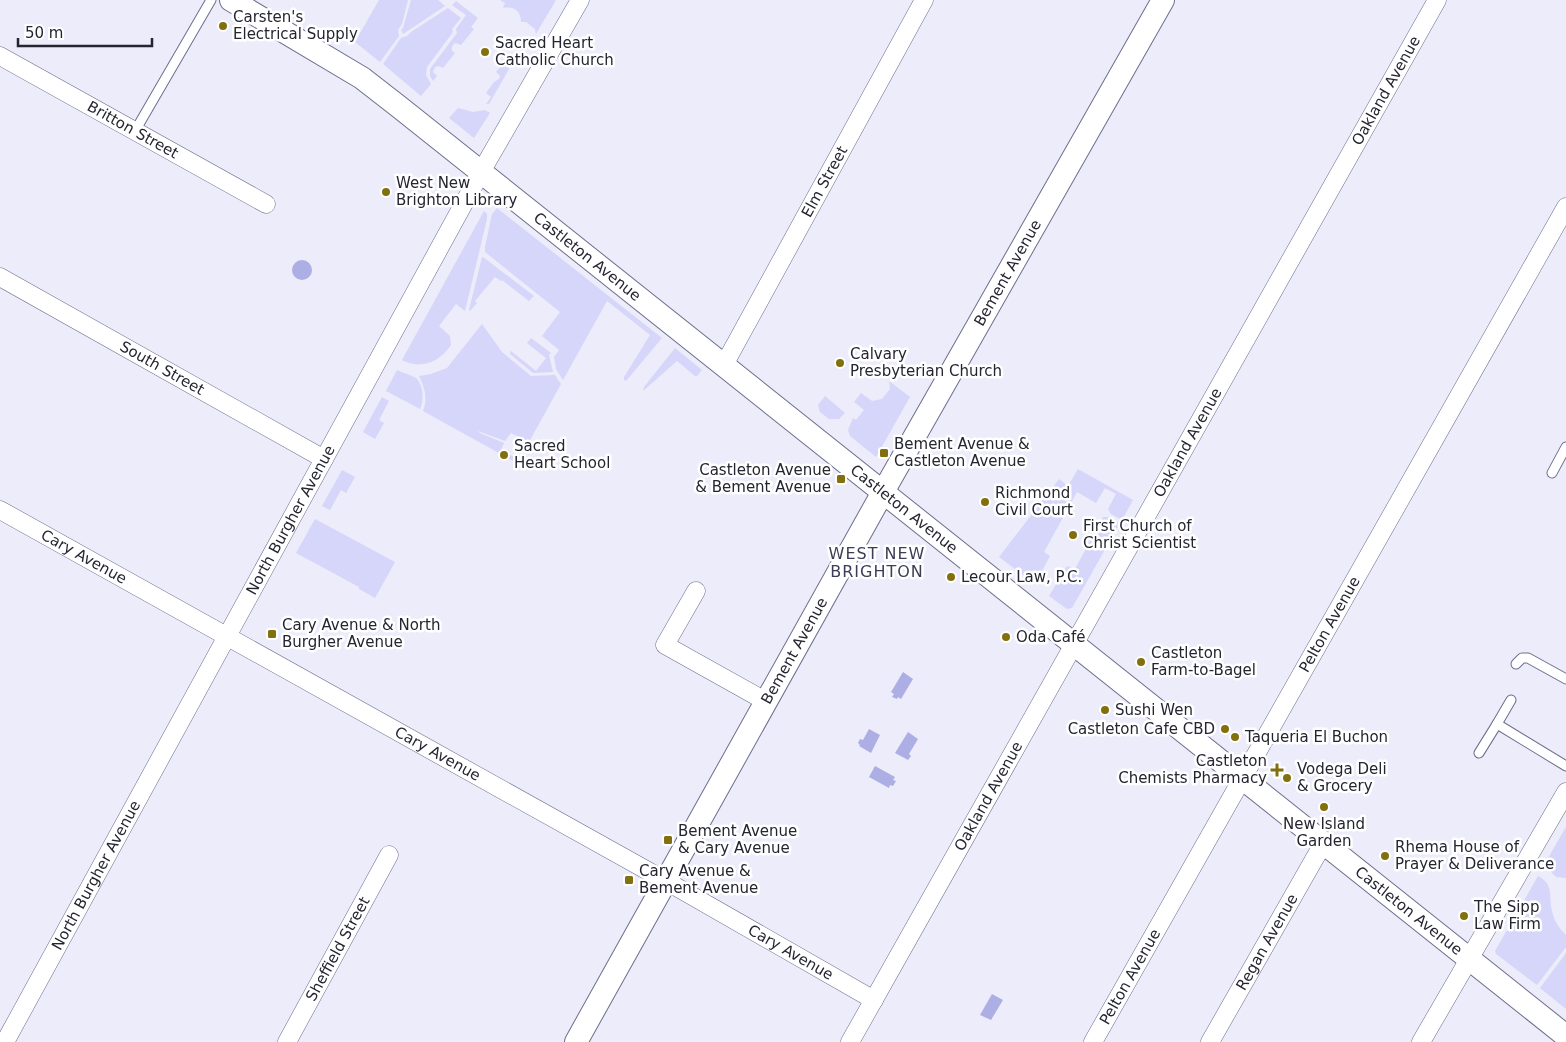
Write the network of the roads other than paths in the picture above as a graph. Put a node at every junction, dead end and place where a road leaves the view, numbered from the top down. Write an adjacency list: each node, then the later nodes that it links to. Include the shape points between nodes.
1 (211, 0): 8 (lane)
2 (231, 0): 9 (street, Castleton Avenue, via 362,78)
3 (580, 0): 9 (street, North Burgher Avenue)
4 (924, 0): 13 (street, Elm Street)
5 (1163, 0): 17 (street, Bement Avenue)
6 (1438, 0): 21 (street, Oakland Avenue)
7 (0, 56): 8 (street, Britton Street)
8 (135, 131): 10 (street, Britton Street)
9 (481, 172): 13 (street, Castleton Avenue); 15 (street, North Burgher Avenue)
10 (266, 204)
11 (1566, 207): 29 (street, Pelton Avenue)
12 (0, 277): 15 (street, South Street)
13 (724, 365): 17 (street, Castleton Avenue)
14 (1566, 448): 16 (lane)
15 (324, 459): 20 (street, North Burgher Avenue)
16 (1552, 473)
17 (883, 492): 21 (street, Castleton Avenue); 25 (street, Bement Avenue)
18 (0, 510): 20 (street, Cary Avenue)
19 (696, 591): 25 (street, via 665,645)
20 (228, 637): 33 (street, Cary Avenue); 37 (street, North Burgher Avenue)
21 (1074, 643): 29 (street, Castleton Avenue); 35 (street, Oakland Avenue)
22 (1516, 664): 23 (lane, via 1522,658 1528,658)
23 (1566, 679)
24 (1511, 700): 26 (lane)
25 (767, 702): 33 (street, Bement Avenue)
26 (1496, 724): 27 (lane); 28 (lane)
27 (1479, 754)
28 (1566, 766)
29 (1243, 777): 31 (street, Castleton Avenue); 41 (street, Pelton Avenue)
30 (1566, 792): 34 (street)
31 (1324, 842): 34 (street, Castleton Avenue); 42 (street, Regan Avenue)
32 (389, 855): 38 (street, Sheffield Street)
33 (666, 881): 35 (street, Cary Avenue); 39 (street, Bement Avenue)
34 (1469, 959): 36 (street, Castleton Avenue); 43 (street)
35 (874, 1000): 40 (street, Oakland Avenue)
36 (1566, 1036)
37 (5, 1042)
38 (286, 1042)
39 (576, 1042)
40 (850, 1042)
41 (1093, 1042)
42 (1210, 1042)
43 (1421, 1042)

